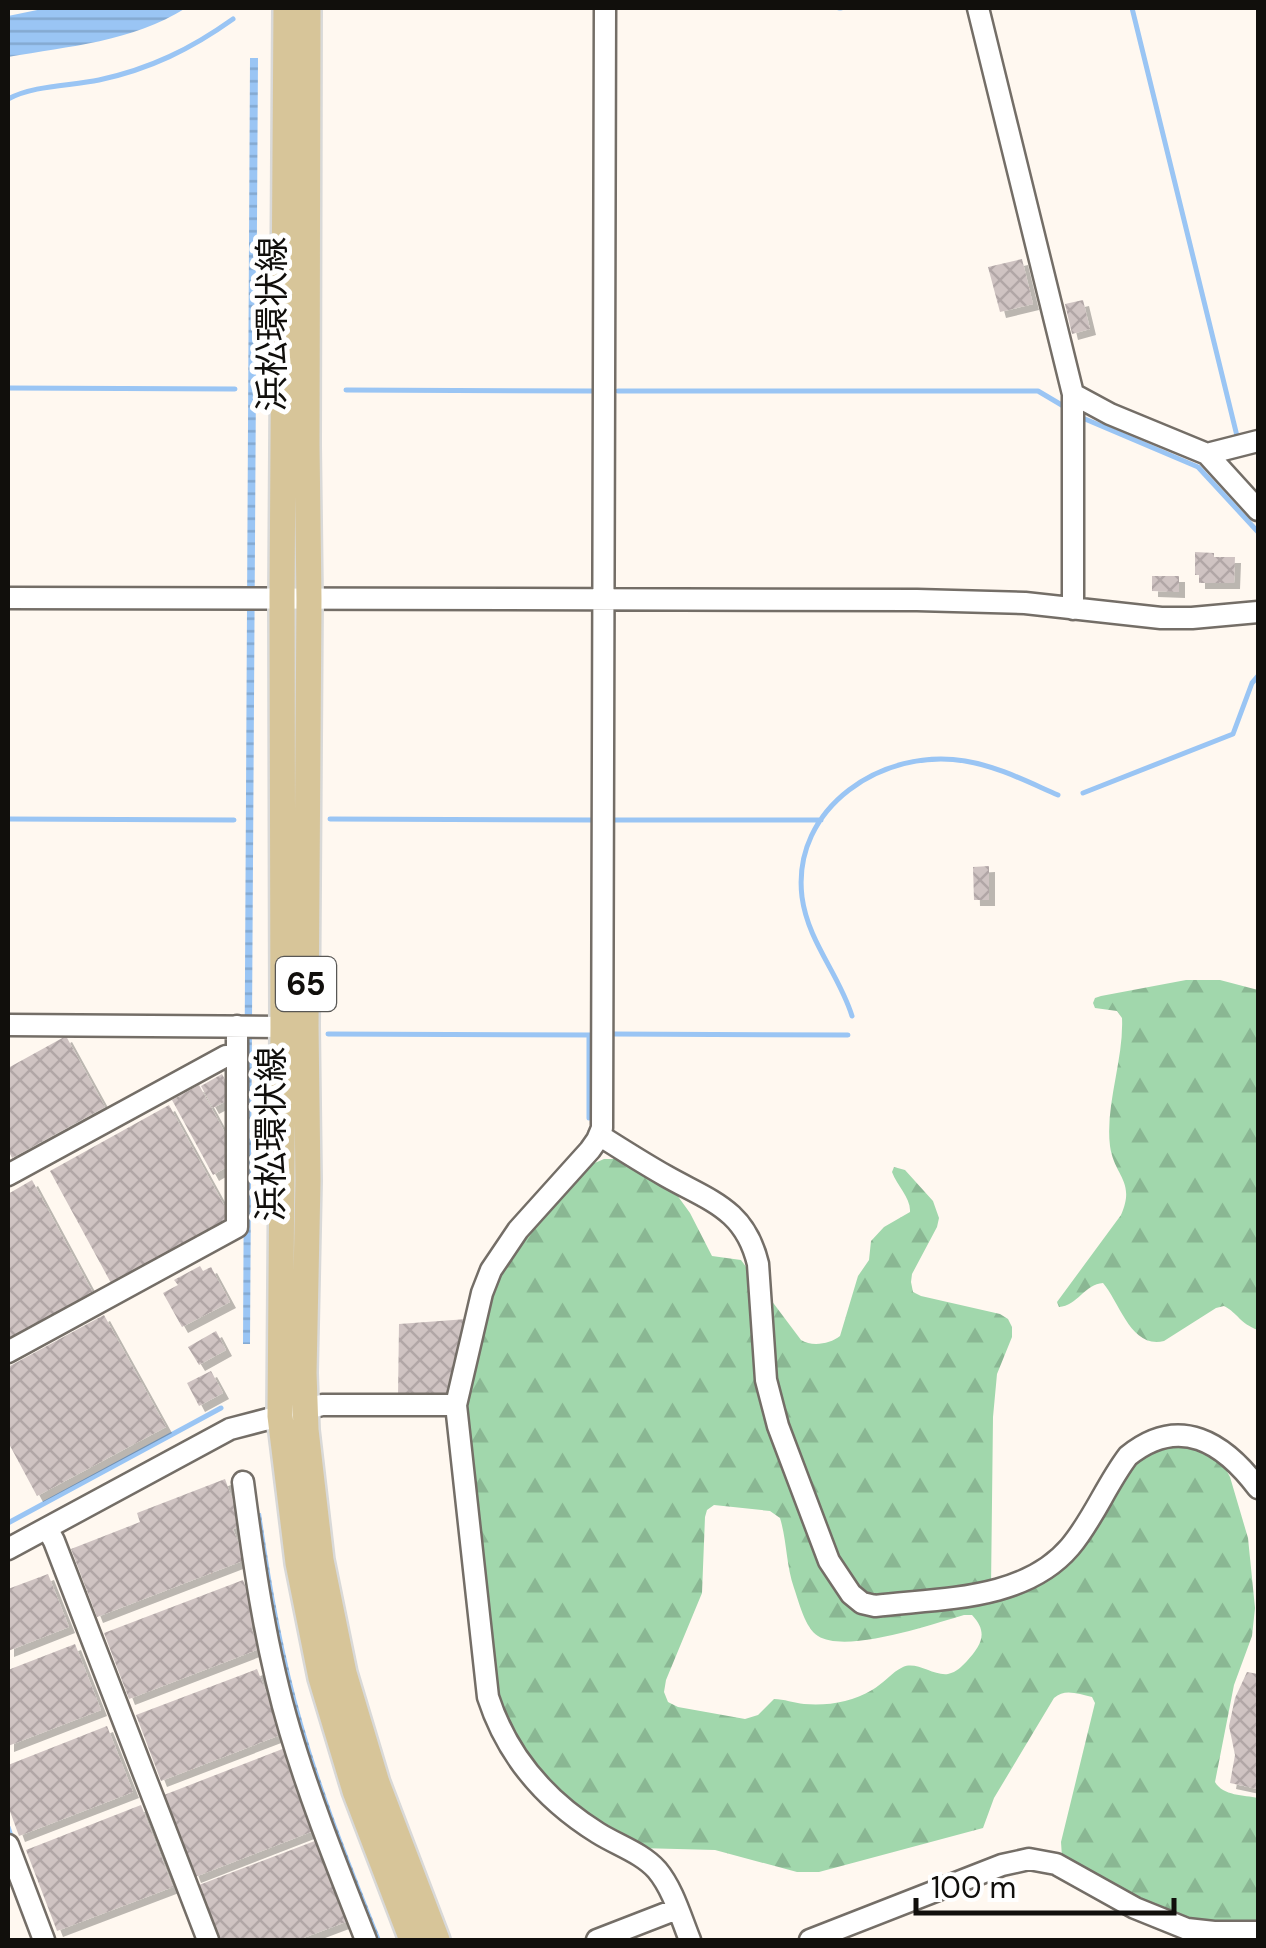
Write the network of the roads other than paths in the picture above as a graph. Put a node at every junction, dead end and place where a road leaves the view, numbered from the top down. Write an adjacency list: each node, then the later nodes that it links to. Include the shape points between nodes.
1 (286, 8): 10 (main road, 浜松環状線 / 65)
2 (308, 8): 11 (main road, 浜松環状線 / 65)
3 (606, 8): 12 (street)
4 (978, 8): 5 (street)
5 (1073, 394): 7 (street); 13 (street)
6 (1258, 441): 7 (street)
7 (1207, 454): 8 (street)
8 (1258, 510)
9 (8, 598): 10 (street)
10 (261, 598): 11 (street); 16 (main road, 浜松環状線 / 65)
11 (309, 598): 12 (street); 22 (main road, 浜松環状線 / 65)
12 (604, 598): 13 (street, via 916,600); 18 (street)
13 (1073, 609): 14 (street, via 1160,618)
14 (1258, 612)
15 (8, 1025): 16 (street)
16 (256, 1026): 17 (street); 23 (main road, 浜松環状線 / 65)
17 (237, 1056): 19 (street); 20 (street, via 237,1227)
18 (599, 1135): 21 (street, via 491,1270); 25 (street, via 722,1206 746,1231 758,1264 766,1380 778,1426 829,1561 862,1603 990,1592 1044,1571 1072,1544 1128,1456 1156,1439 1204,1440 1241,1465)
19 (9, 1171)
20 (8, 1352)
21 (456, 1405): 22 (street); 29 (street, via 488,1697 497,1725 550,1797 656,1870)
22 (305, 1409): 23 (street); 35 (main road, 浜松環状線 / 65, via 321,1560 344,1673 377,1784)
23 (280, 1416): 26 (street, via 230,1429); 34 (main road, 浜松環状線 / 65, via 321,1678)
24 (243, 1482): 33 (street, via 282,1702)
25 (1258, 1488)
26 (46, 1528): 27 (street); 32 (street)
27 (8, 1549)
28 (8, 1845): 31 (street)
29 (677, 1910): 36 (street); 37 (street)
30 (1258, 1932): 38 (street, via 1187,1929 1056,1864 1029,1859)
31 (44, 1940)
32 (208, 1940)
33 (366, 1940)
34 (412, 1940)
35 (438, 1940)
36 (597, 1940)
37 (690, 1940)
38 (810, 1940)

